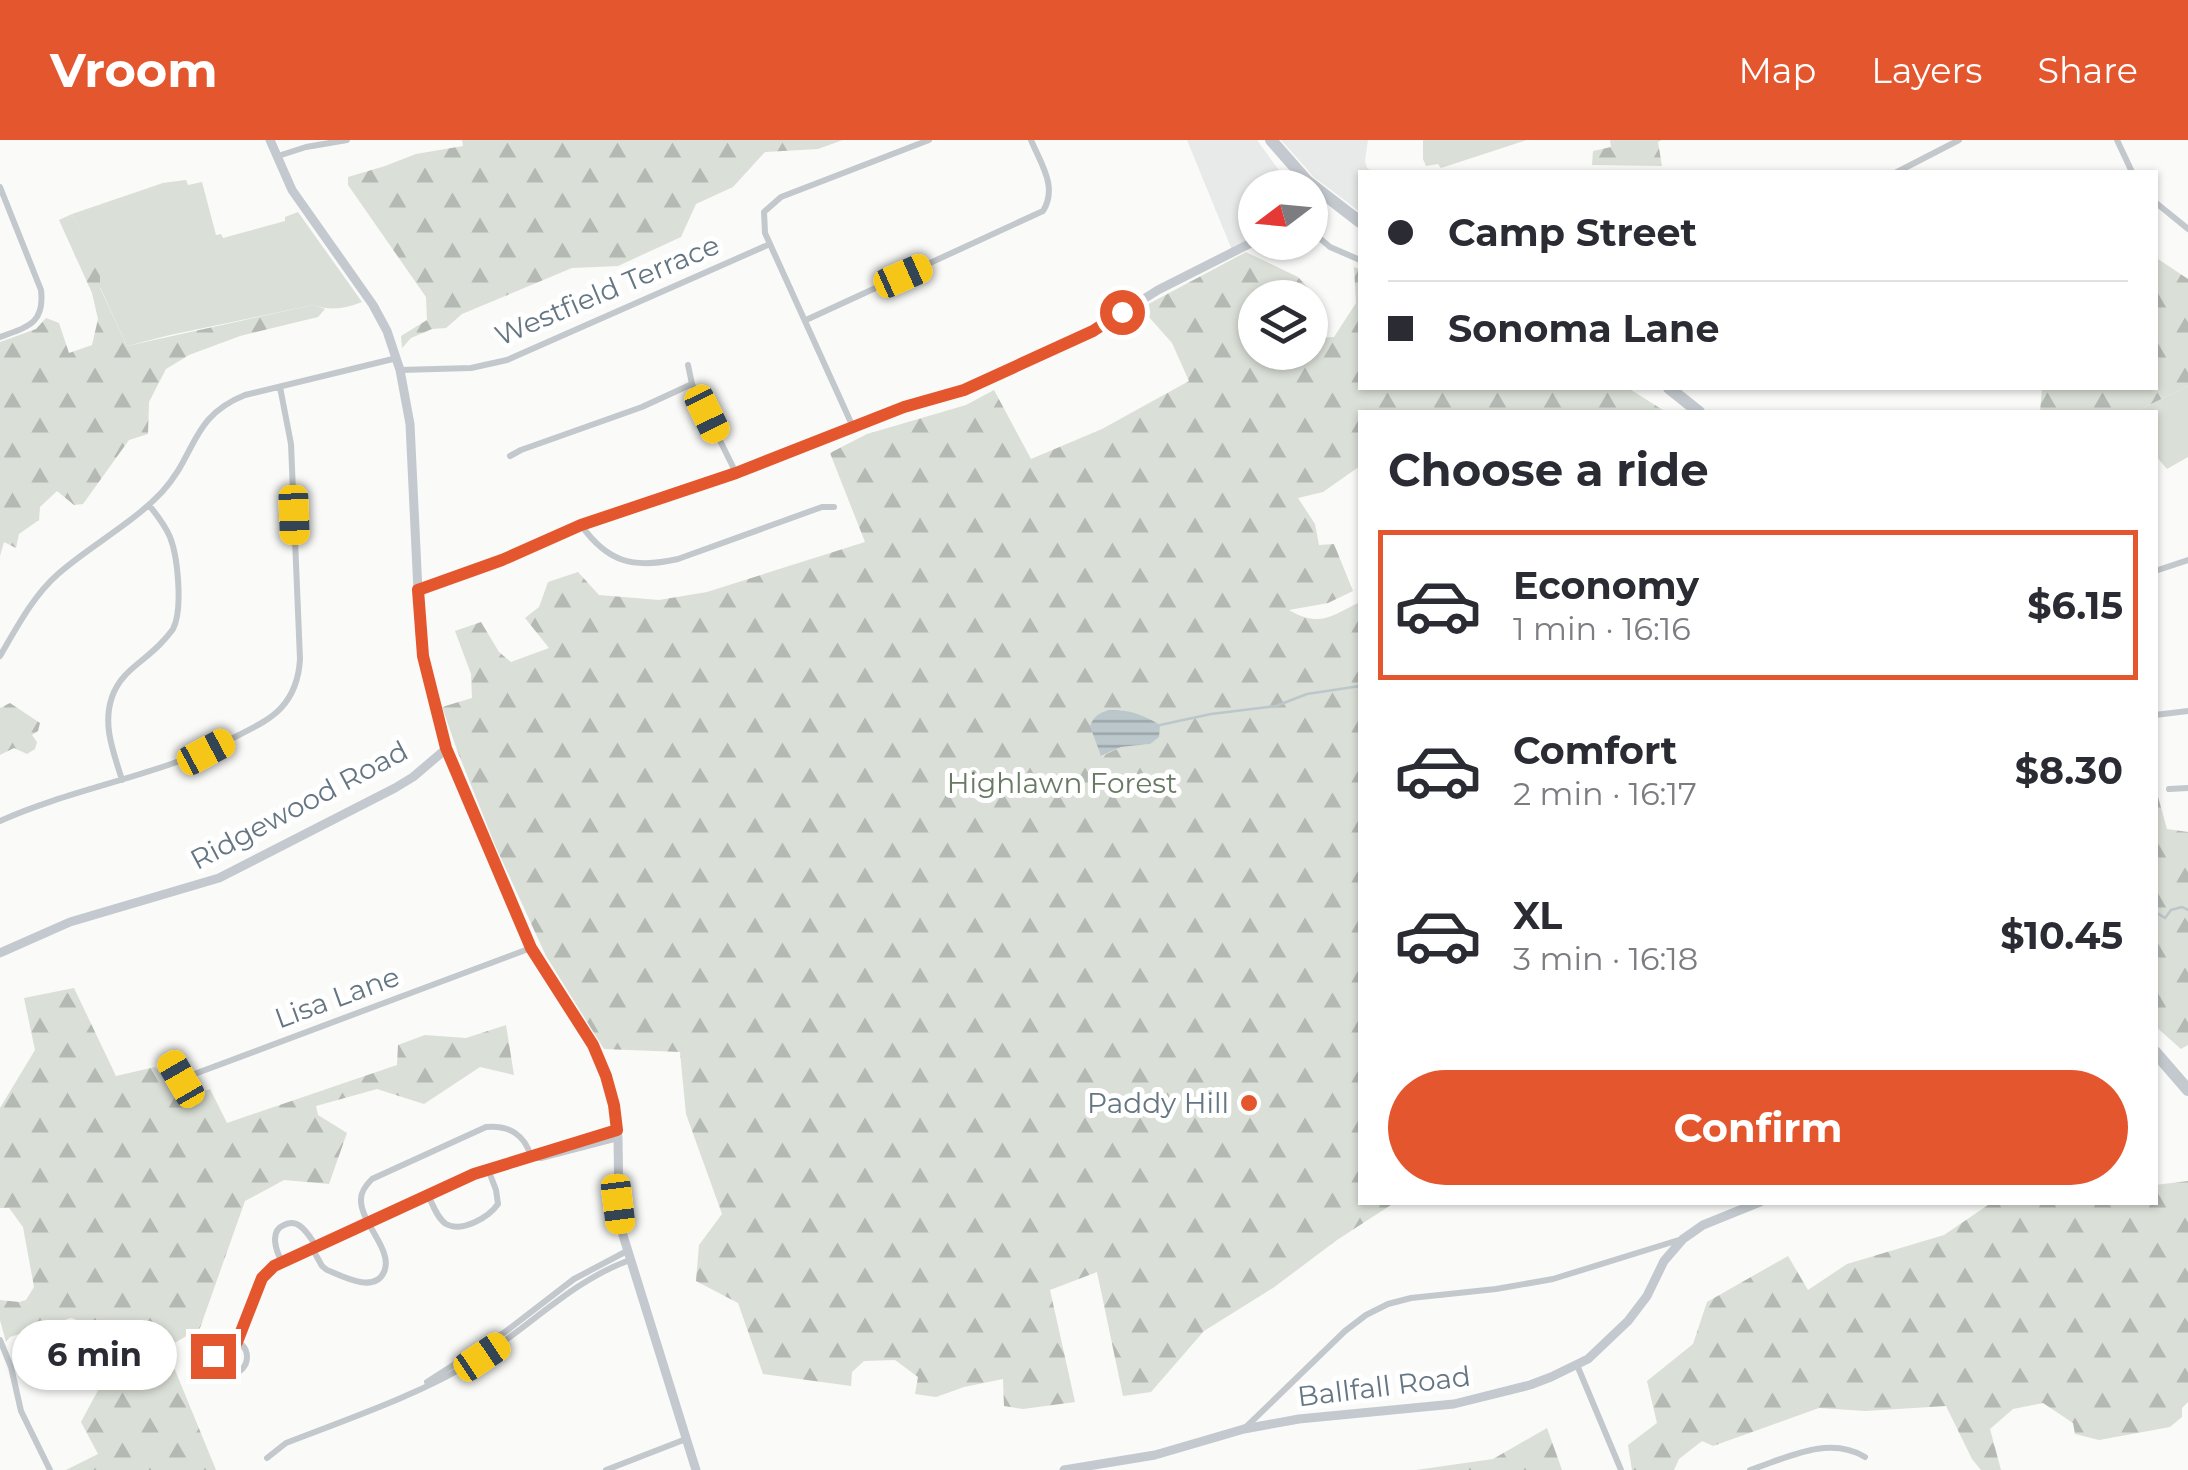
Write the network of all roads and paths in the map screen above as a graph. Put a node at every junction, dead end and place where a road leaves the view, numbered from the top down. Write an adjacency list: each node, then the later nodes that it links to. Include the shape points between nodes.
1 (270, 140): 8 (main road)
2 (346, 140): 8 (street)
3 (928, 140): 18 (street, via 781,197 764,212)
4 (1030, 140): 21 (street, via 1051,188 1043,212)
5 (1270, 140): 9 (highway)
6 (1959, 140): 10 (street)
7 (2117, 140): 11 (street)
8 (278, 156): 23 (main road, via 292,190 374,305)
9 (1295, 170)
10 (1901, 170)
11 (2131, 170)
12 (0, 187): 22 (street, via 42,304 30,326)
13 (1328, 198): 15 (highway)
14 (2158, 204): 16 (street)
15 (1358, 221)
16 (2188, 229)
17 (1328, 243): 20 (street)
18 (770, 244): 21 (street); 25 (street, Westfield Terrace, via 506,360)
19 (1238, 249): 30 (main road, via 1035,359)
20 (1358, 259)
21 (806, 320): 30 (street)
22 (0, 337)
23 (397, 358): 25 (main road); 27 (street)
24 (688, 365): 26 (street)
25 (400, 370): 38 (main road, via 410,424)
26 (692, 384): 31 (street); 32 (street)
27 (280, 387): 33 (street, via 226,402 210,415 176,475); 43 (street, via 291,444 300,658 292,694 266,720 206,752)
28 (1672, 390): 29 (highway)
29 (1696, 410)
30 (852, 427): 32 (main road)
31 (510, 456)
32 (736, 473): 35 (main road)
33 (149, 504): 39 (street, via 42,590); 43 (street, via 176,557 178,608 174,627 132,667 112,698 107,718)
34 (834, 507): 35 (street, via 660,563 620,561)
35 (581, 525): 38 (main road)
36 (2188, 560): 37 (street)
37 (2158, 570)
38 (418, 590): 42 (main road, via 423,656)
39 (0, 656)
40 (2188, 711): 41 (street)
41 (2158, 715)
42 (446, 748): 47 (main road); 48 (main road, Ridgewood Road, via 395,788 219,878 70,922)
43 (122, 780): 46 (street)
44 (2188, 788): 45 (street)
45 (2170, 789)
46 (0, 821)
47 (531, 948): 49 (street, Lisa Lane, via 181,1079); 52 (main road, via 593,1045)
48 (0, 953)
49 (169, 1058)
50 (2158, 1059): 51 (highway)
51 (2188, 1090)
52 (618, 1134): 53 (street); 60 (main road, via 618,1204)
53 (531, 1157): 54 (street); 57 (street, via 521,1137 486,1127 372,1179 361,1201)
54 (488, 1169): 55 (street); 55 (street, via 498,1204 468,1224 445,1223)
55 (428, 1196): 57 (street)
56 (1752, 1205): 58 (main road, Ballfall Road)
57 (368, 1222): 59 (street); 59 (street, via 386,1259 386,1270 372,1283 327,1270)
58 (1683, 1238): 64 (main road, Ballfall Road, via 1628,1321); 65 (street, via 1552,1279 1388,1304 1344,1332)
59 (314, 1247): 61 (street); 61 (street, via 301,1227 286,1224 275,1236)
60 (628, 1255): 66 (main road); 68 (street, via 576,1283 455,1373 286,1443)
61 (282, 1262): 63 (street, via 262,1278)
62 (0, 1340): 69 (street)
63 (237, 1342): 63 (street, via 226,1340 214,1351 216,1367 225,1373 246,1360)
64 (1577, 1365): 65 (main road, Ballfall Road, via 1454,1404); 73 (street)
65 (1244, 1429): 72 (main road, Ballfall Road, via 1156,1455)
66 (686, 1438): 70 (street); 71 (main road)
67 (1865, 1456): 74 (street, via 1822,1447)
68 (267, 1458)
69 (50, 1470)
70 (606, 1470)
71 (696, 1470)
72 (1064, 1470)
73 (1620, 1470)
74 (1750, 1470)

